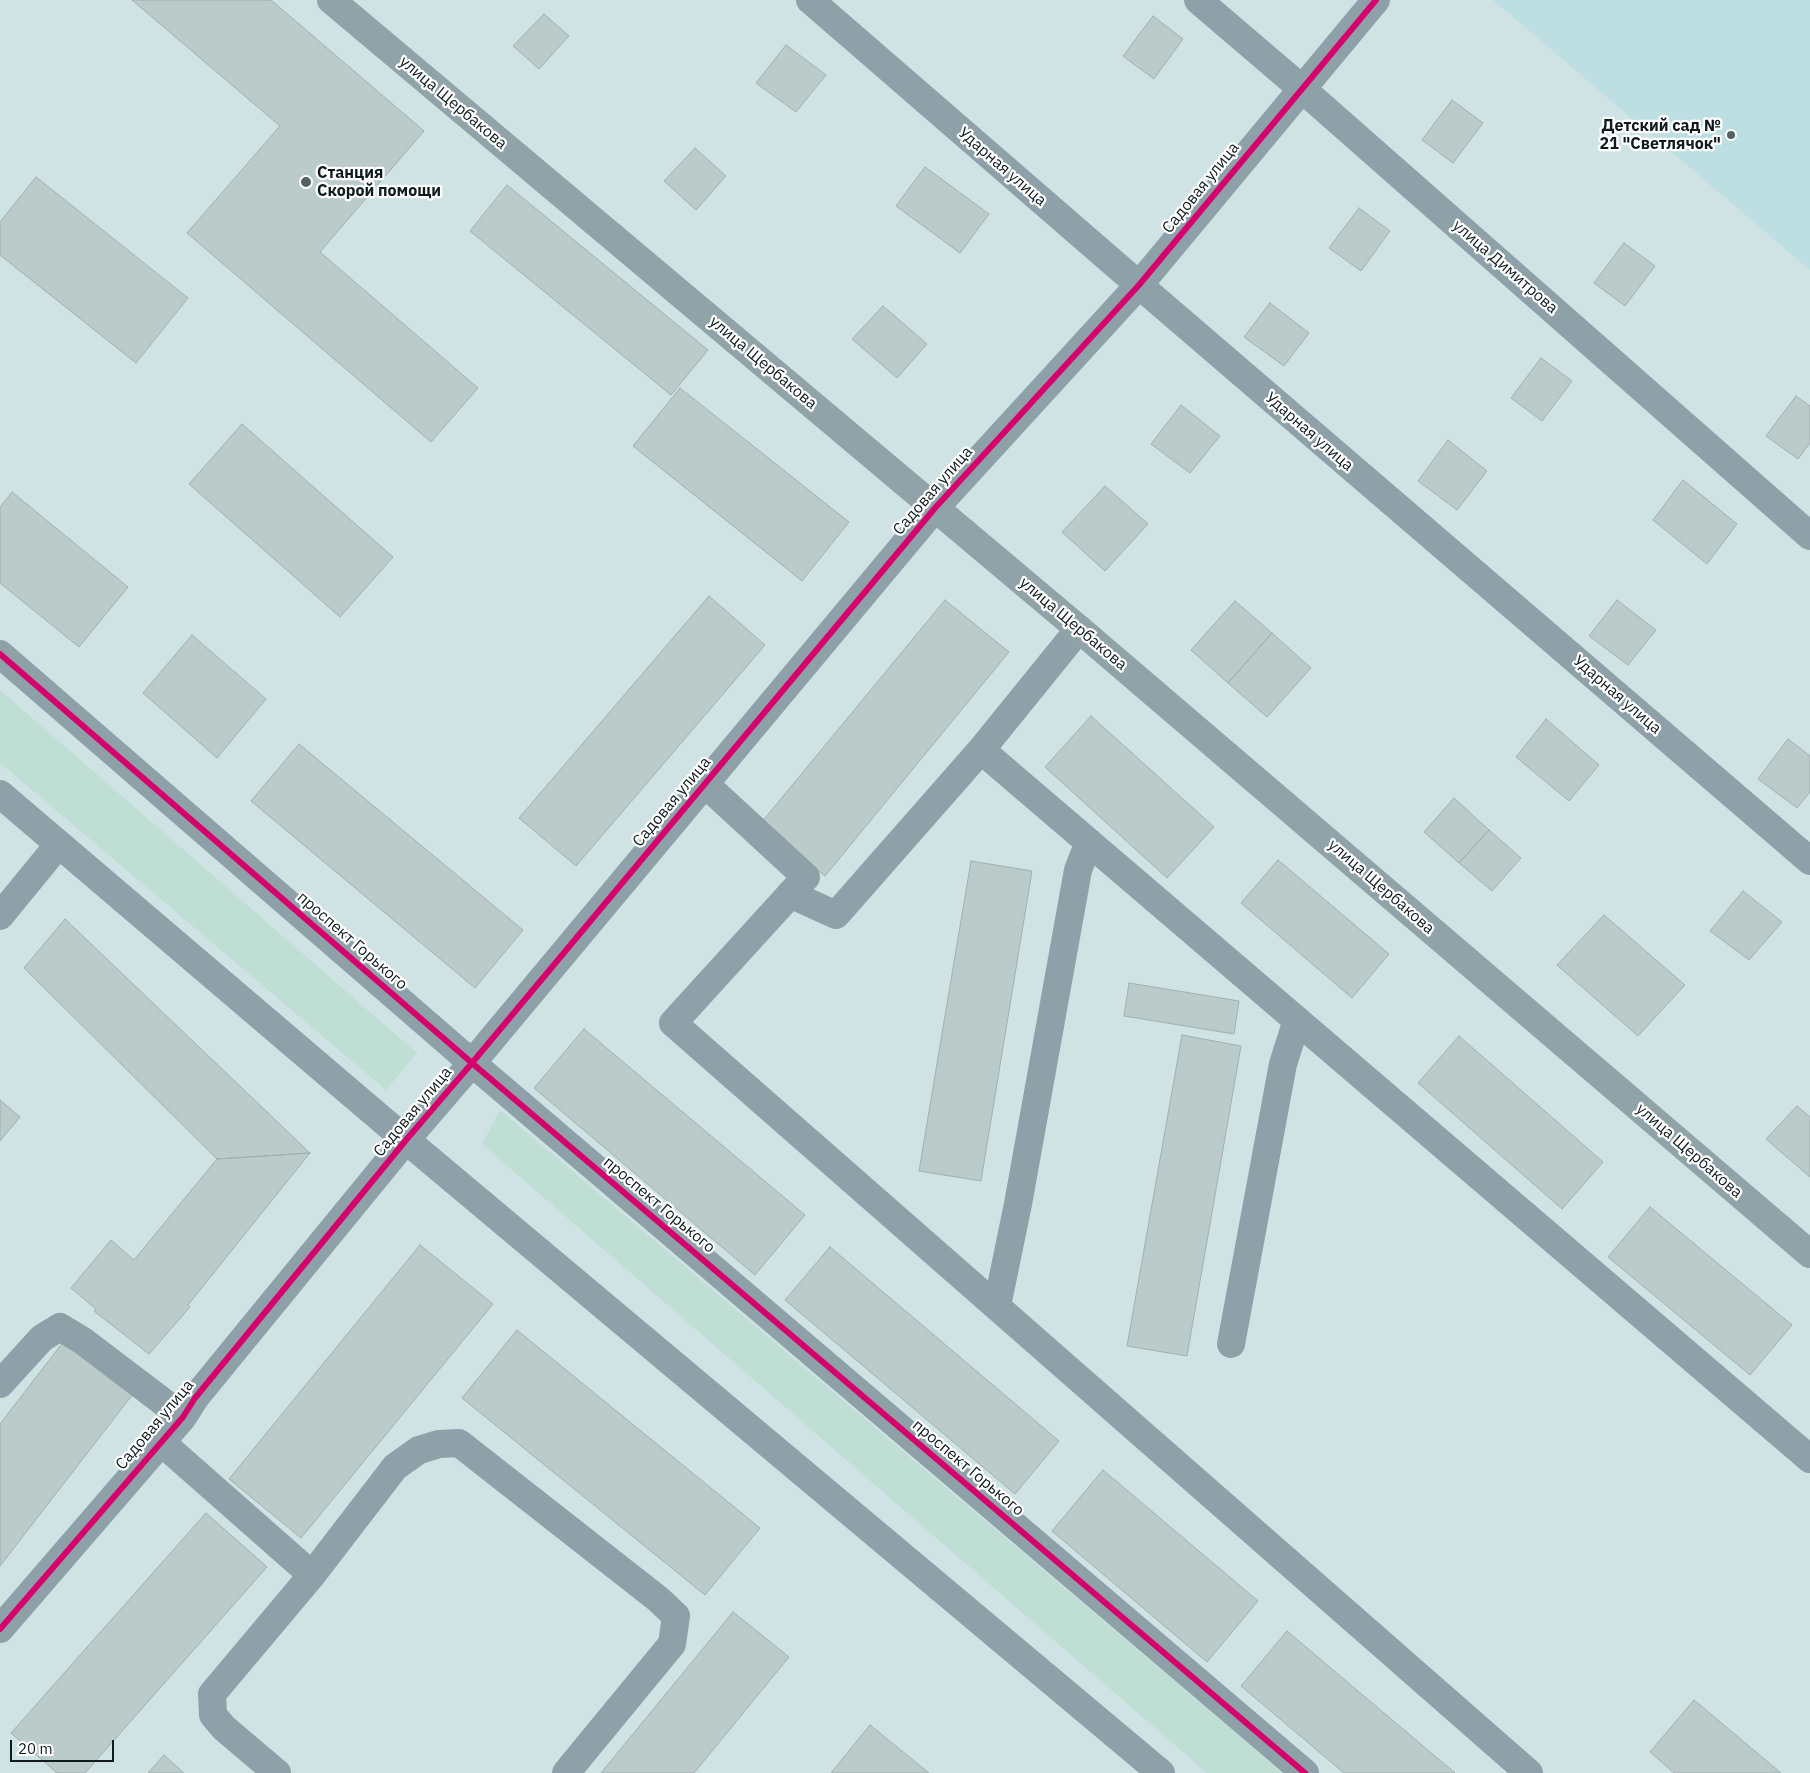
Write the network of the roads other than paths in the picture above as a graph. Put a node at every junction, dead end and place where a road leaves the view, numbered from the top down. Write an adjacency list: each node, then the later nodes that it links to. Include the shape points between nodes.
1 (331, 0): 7 (main road, улица Щербакова)
2 (810, 0): 6 (street, Ударная улица)
3 (1198, 0): 5 (street, улица Димитрова)
4 (1376, 0): 5 (street, Садовая улица)
5 (1301, 88): 6 (street, Садовая улица); 8 (street, улица Димитрова)
6 (1139, 286): 7 (street, Садовая улица); 16 (street, Ударная улица)
7 (935, 508): 9 (main road, улица Щербакова); 12 (street, Садовая улица)
8 (1810, 536)
9 (1079, 629): 11 (street); 22 (main road, улица Щербакова)
10 (0, 654): 20 (street, проспект Горького)
11 (981, 750): 14 (street); 17 (street, via 836,914)
12 (706, 784): 17 (street, via 806,877); 20 (street, Садовая улица)
13 (0, 794): 15 (street)
14 (1089, 842): 19 (street); 23 (street, via 1078,870)
15 (59, 844): 18 (street); 21 (street)
16 (1810, 861)
17 (790, 894): 23 (street, via 673,1023)
18 (0, 916)
19 (1297, 1020): 24 (street, via 1283,1064); 28 (street)
20 (472, 1064): 21 (street, Садовая улица); 34 (street, проспект Горького)
21 (406, 1140): 26 (street, Садовая улица); 33 (street)
22 (1810, 1254)
23 (997, 1306): 35 (street)
24 (1231, 1344)
25 (0, 1384): 26 (street, via 42,1338 60,1327)
26 (183, 1417): 27 (street, Садовая улица)
27 (161, 1442): 29 (street); 30 (street, Садовая улица)
28 (1810, 1459)
29 (312, 1575): 31 (street, via 212,1694 213,1714 224,1728); 32 (street, via 395,1467 419,1450 439,1444 460,1443 676,1616 672,1644)
30 (0, 1629)
31 (277, 1773)
32 (566, 1773)
33 (1161, 1773)
34 (1305, 1773)
35 (1529, 1773)

